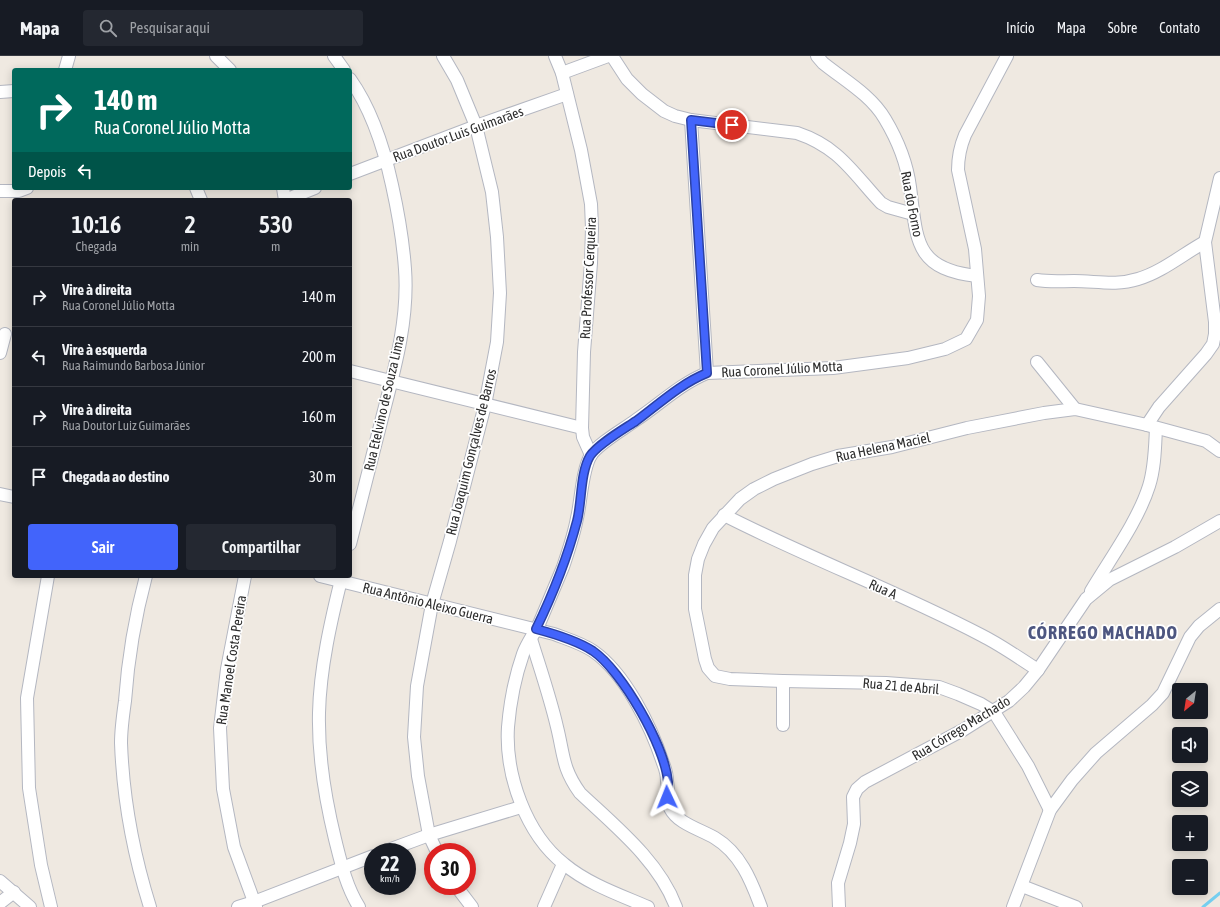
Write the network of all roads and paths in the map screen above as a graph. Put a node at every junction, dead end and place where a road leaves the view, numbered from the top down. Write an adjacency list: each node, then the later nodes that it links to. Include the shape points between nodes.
1 (69, 56): 9 (street)
2 (334, 56): 10 (street)
3 (443, 56): 17 (street, Rua Joaquim Gonçalves de Barros, via 457,80)
4 (555, 56): 11 (street, Rua Professor Cerqueira)
5 (608, 56): 11 (street)
6 (612, 56): 16 (street, via 627,79 651,102 664,111)
7 (817, 56): 25 (street, Rua do Forno, via 867,97 885,118 904,164 910,186)
8 (1007, 56): 27 (street, Rua Coronel Júlio Motta, via 965,135 958,157 958,170 975,249)
9 (66, 68)
10 (343, 68)
11 (562, 73): 15 (street, Rua Professor Cerqueira)
12 (352, 82): 18 (street, Rua Etelvino de Souza Lima, via 379,135)
13 (12, 91): 14 (street)
14 (0, 92)
15 (567, 94): 17 (street, Rua Doutor Luis Guimarães); 38 (street, Rua Professor Cerqueira, via 591,204)
16 (691, 120): 25 (street, via 797,133 809,137 836,154 881,203); 33 (street)
17 (476, 126): 18 (street, Rua Doutor Luis Guimarães); 35 (street, Rua Joaquim Gonçalves de Barros, via 492,192 500,293 497,342)
18 (386, 160): 19 (street, Rua Doutor Luis Guimarães); 34 (street, Rua Etelvino de Souza Lima, via 405,269 401,341)
19 (352, 173)
20 (1220, 178): 26 (street)
21 (0, 190): 22 (street)
22 (23, 190)
23 (310, 190): 24 (street)
24 (290, 198)
25 (913, 214): 27 (street, Rua do Forno, via 917,237 927,257 943,267)
26 (1205, 242): 28 (street, via 1156,271 1117,284); 37 (street, via 1216,334 1206,354 1159,407)
27 (977, 276): 33 (street, Rua Coronel Júlio Motta, via 977,320 966,340 945,349 908,358 833,368)
28 (1037, 280)
29 (6, 329): 30 (street)
30 (0, 353)
31 (1037, 362): 36 (street)
32 (352, 371): 34 (street)
33 (707, 373): 40 (street, Rua Coronel Júlio Motta, via 693,378)
34 (392, 381): 35 (street); 45 (street, Rua Etelvino de Souza Lima)
35 (485, 405): 38 (street); 51 (street, Rua Joaquim Gonçalves de Barros)
36 (1075, 409): 37 (street, Rua Helena Maciel); 43 (street, Rua Helena Maciel, via 967,428 812,464 754,489)
37 (1152, 426): 39 (street, Rua Helena Maciel, via 1206,441); 50 (street, via 1153,466 1150,485 1142,504)
38 (582, 428): 40 (street, Rua Professor Cerqueira)
39 (1220, 451)
40 (591, 455): 53 (street, via 564,565)
41 (0, 494): 42 (street)
42 (12, 497)
43 (724, 515): 54 (street, Rua A, via 772,540 936,612 983,636); 55 (street, Rua Helena Maciel, via 704,544 695,575 695,610 705,659)
44 (1220, 521): 50 (street, Rua Córrego Machado, via 1109,580)
45 (352, 536)
46 (48, 578): 74 (street, via 27,698 29,788 41,866)
47 (146, 578): 75 (street, via 134,624 121,742 126,802)
48 (245, 578): 72 (street, Rua Manoel Costa Pereira, via 227,669 220,728 223,789 234,847)
49 (341, 579): 51 (street, Rua Antônio Aleixo Guerra); 66 (street, via 321,677 318,714 329,817)
50 (1086, 599): 54 (street, Rua Córrego Machado)
51 (432, 604): 53 (street, Rua Antônio Aleixo Guerra); 61 (street, Rua Joaquim Gonçalves de Barros, via 417,686 414,736 418,776)
52 (1220, 609): 60 (street, via 1199,626 1190,638 1163,693 1096,753)
53 (533, 634): 59 (street, via 523,653 511,701 508,728 509,756); 81 (street, via 564,764 570,779 652,864 665,881); 82 (street, Rua Antônio Aleixo Guerra, via 554,634 583,645 612,667 633,698 657,748 668,781 667,797 670,807 683,821 716,838 733,852 744,866)
54 (1038, 670): 57 (street, Rua Córrego Machado, via 1024,687)
55 (715, 676): 56 (street, Rua 21 de Abril)
56 (783, 681): 57 (street, Rua 21 de Abril, via 938,687 981,704); 58 (street)
57 (994, 712): 60 (street, Rua 21 de Abril, via 1028,766); 83 (street, Rua Córrego Machado, via 865,782 857,789 853,797 854,824 838,883)
58 (783, 725)
59 (521, 807): 61 (street); 65 (street, via 540,840)
60 (1050, 810): 68 (street)
61 (429, 835): 62 (street); 63 (street, Rua Joaquim Gonçalves de Barros)
62 (407, 843)
63 (433, 843)
64 (364, 859): 66 (street)
65 (563, 864): 79 (street); 80 (street, via 582,877)
66 (342, 867): 72 (street); 77 (street, via 350,892)
67 (0, 881): 69 (street)
68 (1022, 886): 84 (street); 85 (street)
69 (14, 892): 71 (street); 73 (street)
70 (463, 895): 78 (street)
71 (0, 903)
72 (255, 905): 76 (street)
73 (30, 907)
74 (51, 907)
75 (150, 907)
76 (238, 907)
77 (359, 907)
78 (472, 907)
79 (544, 907)
80 (648, 907)
81 (676, 907)
82 (761, 907)
83 (839, 907)
84 (1013, 907)
85 (1076, 907)

